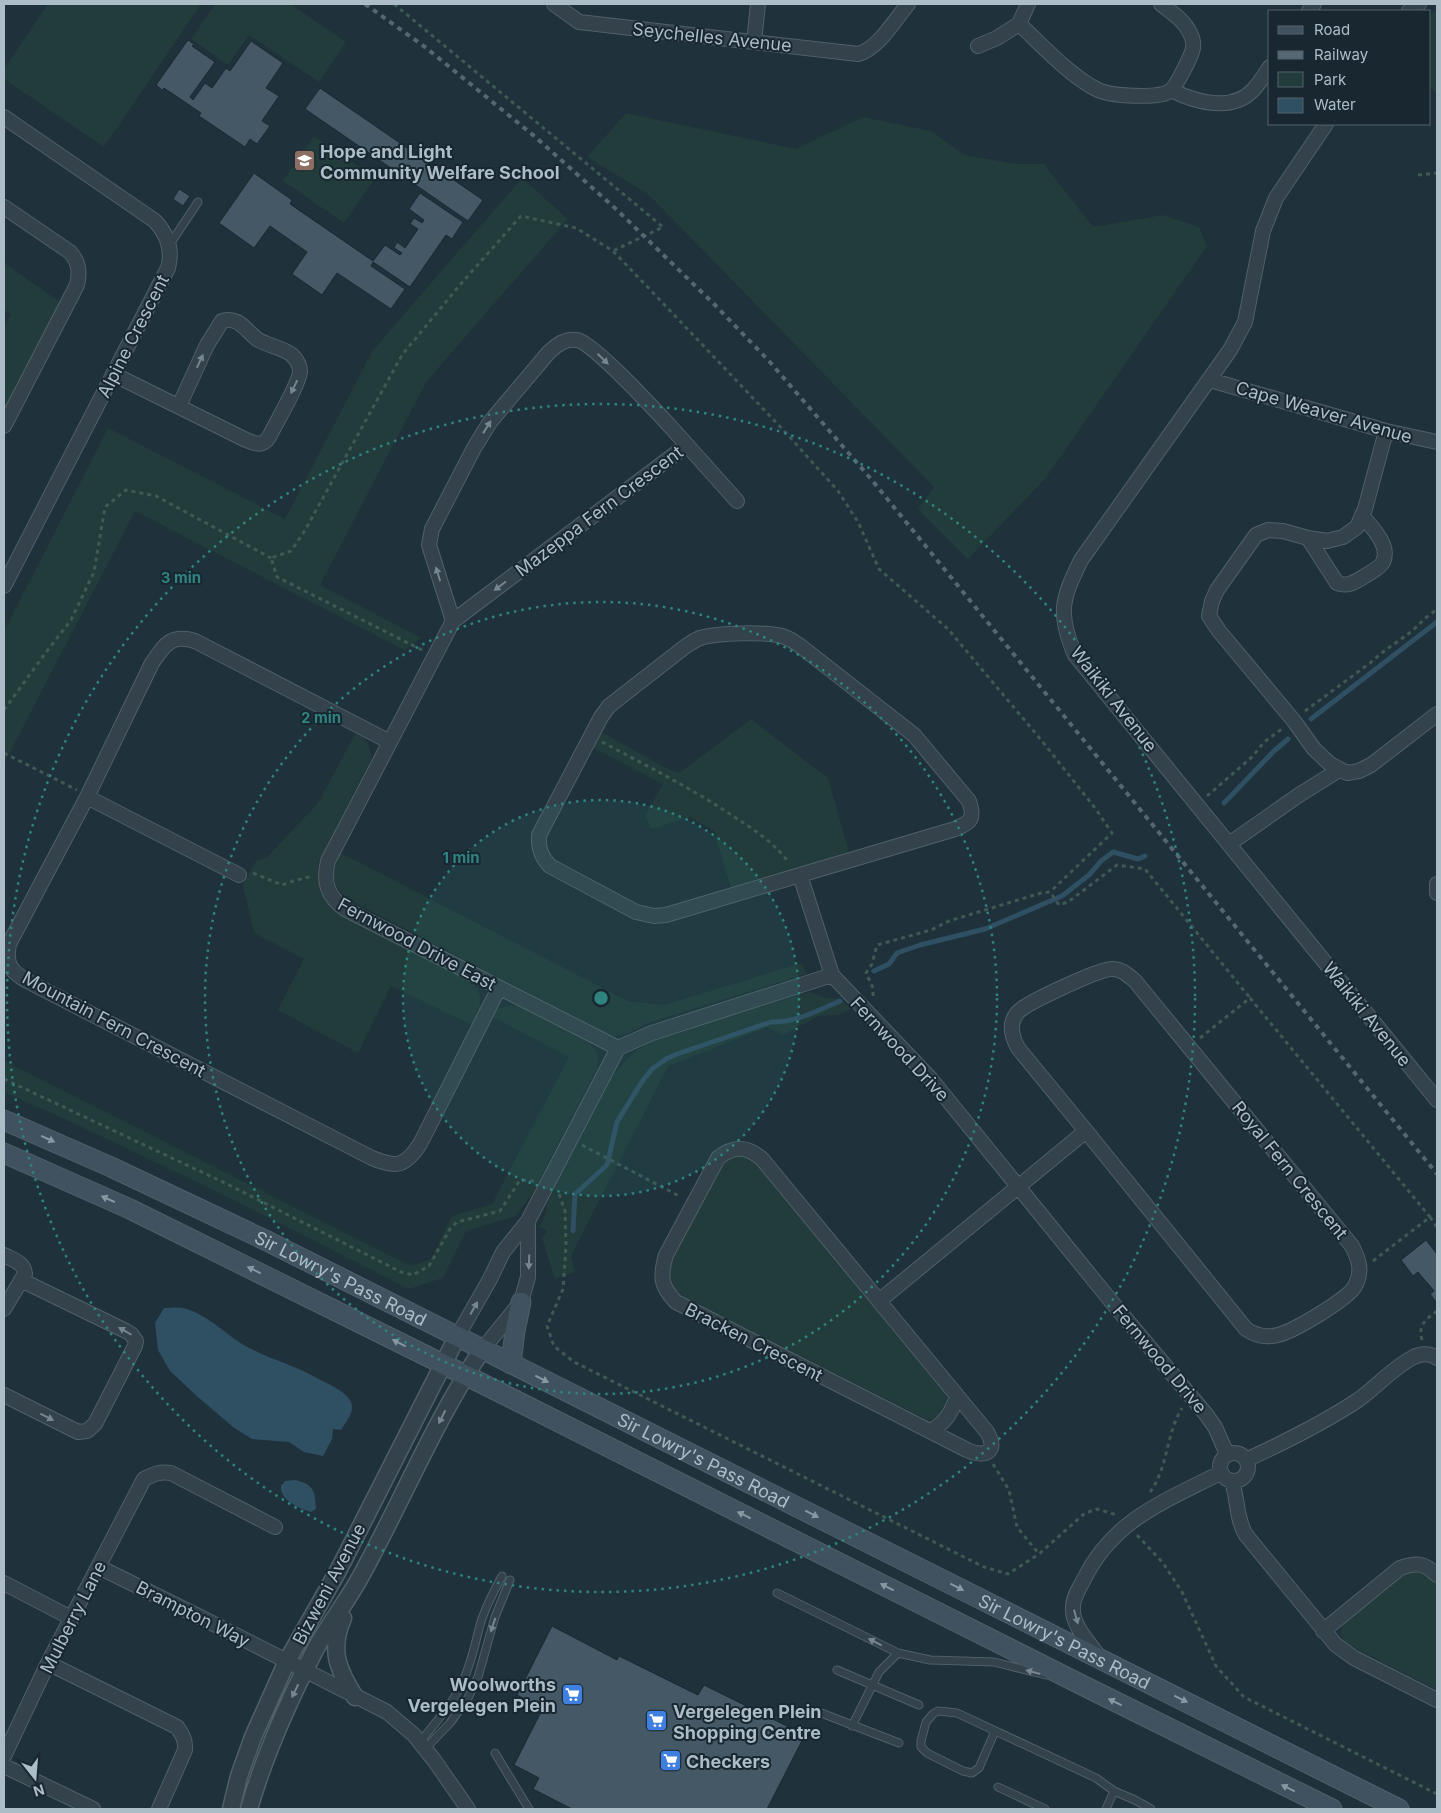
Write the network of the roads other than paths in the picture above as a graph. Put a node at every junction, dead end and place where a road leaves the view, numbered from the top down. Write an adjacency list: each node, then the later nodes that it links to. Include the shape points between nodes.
1 (554, 4): 7 (street, Seychelles Avenue, via 578,22)
2 (758, 4): 7 (street)
3 (908, 4): 7 (street, Seychelles Avenue, via 874,46 864,52)
4 (1028, 4): 6 (street)
5 (1161, 4): 10 (street, via 1184,21 1194,46)
6 (1019, 24): 8 (street); 10 (street, via 1075,74 1099,90 1141,95)
7 (754, 42)
8 (978, 46)
9 (1268, 70): 10 (street, via 1243,98 1226,103 1203,102)
10 (1171, 90)
11 (4, 117): 15 (street, via 155,221)
12 (1325, 125): 17 (street, Waikiki Avenue, via 1276,198 1263,231 1245,322)
13 (198, 202): 15 (lane)
14 (4, 207): 19 (street, via 70,252 77,263 79,277)
15 (169, 244): 16 (street, Alpine Crescent, via 168,268)
16 (114, 374): 18 (street); 26 (street, Alpine Crescent)
17 (1210, 380): 20 (street, Cape Weaver Avenue); 32 (street, Waikiki Avenue, via 1081,560 1068,587 1064,606 1067,636 1075,655)
18 (179, 406): 18 (street, one-way to 18, via 222,321 237,321 258,339 290,354 298,364 299,376 264,444 250,442)
19 (4, 426)
20 (1386, 431): 21 (street, Cape Weaver Avenue); 24 (street)
21 (1437, 442)
22 (687, 445): 23 (street); 27 (street, Mazeppa Fern Crescent, one-way to 27); 27 (street, Mazeppa Fern Crescent, one-way to 22, via 429,546 432,529 490,422 539,363 561,343 578,340 588,345 659,413)
23 (737, 500)
24 (1362, 515): 25 (street, via 1357,527 1343,537 1327,541); 25 (street, via 1383,543 1385,554 1379,567 1350,585 1337,583)
25 (1308, 538): 30 (street, via 1268,530 1256,535 1217,590 1210,616 1314,749)
26 (4, 586)
27 (453, 621): 29 (street, Fernwood Drive East)
28 (1437, 714): 30 (street, via 1371,765 1347,773)
29 (390, 742): 31 (street, Mountain Fern Crescent, via 195,641 174,639 152,663); 38 (street, Fernwood Drive East, via 328,861 326,881 333,900)
30 (1340, 770): 32 (street)
31 (87, 797): 33 (street); 38 (street, Mountain Fern Crescent, via 9,944 7,953 11,969 29,982 372,1158 388,1164 407,1161 413,1155)
32 (1229, 844): 40 (street, Waikiki Avenue)
33 (239, 875)
34 (800, 875): 34 (street, via 654,916 636,912 550,866 538,844 539,836 600,717 609,706 699,639 736,634 776,635 799,645 914,735 969,801 972,810 970,820 955,829); 37 (street)
35 (1437, 884): 36 (street)
36 (1437, 893)
37 (832, 975): 39 (street, via 652,1033); 44 (street, Fernwood Drive, via 930,1078)
38 (498, 988): 39 (street, Fernwood Drive East)
39 (618, 1048): 45 (street)
40 (1437, 1100)
41 (4, 1120): 51 (main road, Sir Lowry's Pass Road, one-way to 51, via 203,1210)
42 (1086, 1131): 42 (street, Royal Fern Crescent, via 1018,1048 1012,1038 1012,1026 1018,1012 1030,1004 1094,974 1119,970 1135,981 1352,1246 1360,1269 1355,1287 1311,1320 1280,1335 1265,1337 1252,1333); 44 (street)
43 (4, 1153): 54 (main road, Sir Lowry's Pass Road, one-way to 43, via 130,1209)
44 (1019, 1186): 48 (street); 60 (street, Fernwood Drive, via 1190,1395 1214,1427)
45 (528, 1221): 49 (street, one-way to 49, via 528,1278); 51 (street, one-way to 45, via 503,1252)
46 (4, 1255): 47 (street, via 21,1264)
47 (23, 1277): 50 (street); 57 (street, one-way to 47, via 78,1432 87,1431 95,1424 136,1341 126,1331)
48 (879, 1301): 58 (street, Bracken Crescent); 59 (street, Bracken Crescent, via 762,1159 754,1152 737,1148 718,1158 662,1268 664,1286 676,1302)
49 (521, 1302): 52 (street); 55 (main road)
50 (4, 1309)
51 (457, 1336): 52 (main road, Sir Lowry's Pass Road); 54 (street, Bizweni Avenue)
52 (482, 1350): 55 (main road, Sir Lowry's Pass Road); 56 (street, Bizweni Avenue)
53 (1431, 1356): 61 (street, via 1413,1357 1328,1420)
54 (443, 1364): 56 (main road, Sir Lowry's Pass Road); 76 (street, Bizweni Avenue)
55 (511, 1364): 75 (main road, Sir Lowry's Pass Road, one-way to 75)
56 (465, 1375): 66 (street, Bizweni Avenue, one-way to 66); 81 (main road, Sir Lowry's Pass Road, one-way to 56)
57 (4, 1394)
58 (957, 1396): 59 (street, via 945,1422); 59 (street, Bracken Crescent, via 991,1439 990,1449 977,1455)
59 (931, 1431)
60 (1227, 1454): 61 (street, via 1238,1453); 62 (street, via 1220,1462)
61 (1246, 1460): 63 (street, via 1246,1475)
62 (1220, 1473): 63 (street); 75 (street, one-way to 75, via 1125,1525 1087,1573 1073,1607 1079,1628)
63 (1232, 1482): 73 (street, via 1242,1529)
64 (275, 1527): 65 (street, Mulberry Lane, via 171,1473 156,1473 144,1479)
65 (99, 1567): 72 (street, Mulberry Lane); 76 (street, Brampton Way)
66 (362, 1575): 78 (street, Bizweni Avenue); 82 (street, via 337,1632 335,1644 342,1673)
67 (1437, 1575): 73 (street, via 1418,1564 1400,1568)
68 (502, 1576): 89 (lane, via 480,1623 463,1682)
69 (510, 1580): 89 (lane, one-way to 89, via 468,1698 454,1719)
70 (4, 1583): 72 (street)
71 (777, 1592): 74 (lane, one-way to 71)
72 (70, 1618): 77 (street, Mulberry Lane)
73 (1323, 1631): 83 (street, via 1354,1658)
74 (898, 1653): 80 (lane); 81 (lane, one-way to 74, via 994,1662 930,1660)
75 (1100, 1658): 105 (main road, Sir Lowry's Pass Road, one-way to 105)
76 (288, 1662): 78 (street, Brampton Way); 97 (street, Bizweni Avenue, via 253,1737)
77 (48, 1663): 91 (street, Mulberry Lane); 96 (street, via 176,1727 185,1740 185,1750)
78 (305, 1670): 82 (street, Brampton Way); 98 (street, Bizweni Avenue, one-way to 98, via 272,1742)
79 (837, 1670): 80 (lane)
80 (872, 1684): 84 (lane); 86 (lane)
81 (1080, 1684): 104 (main road, Sir Lowry's Pass Road, one-way to 81)
82 (355, 1697): 89 (street, Brampton Way, via 387,1712)
83 (1437, 1700)
84 (919, 1705)
85 (816, 1711): 86 (lane)
86 (852, 1726): 88 (lane)
87 (995, 1731): 87 (lane, via 957,1713 938,1712 926,1722 921,1747 927,1754 972,1773 979,1768); 94 (lane, via 1096,1778)
88 (899, 1743)
89 (423, 1746): 99 (street, Brampton Way)
90 (495, 1753): 100 (lane)
91 (4, 1756)
92 (4, 1766): 95 (street)
93 (998, 1787): 101 (lane)
94 (1114, 1791): 102 (lane); 103 (lane)
95 (93, 1809)
96 (159, 1809)
97 (231, 1809)
98 (249, 1809)
99 (468, 1809)
100 (529, 1809)
101 (1046, 1809)
102 (1106, 1809)
103 (1151, 1809)
104 (1332, 1809)
105 (1399, 1809)

